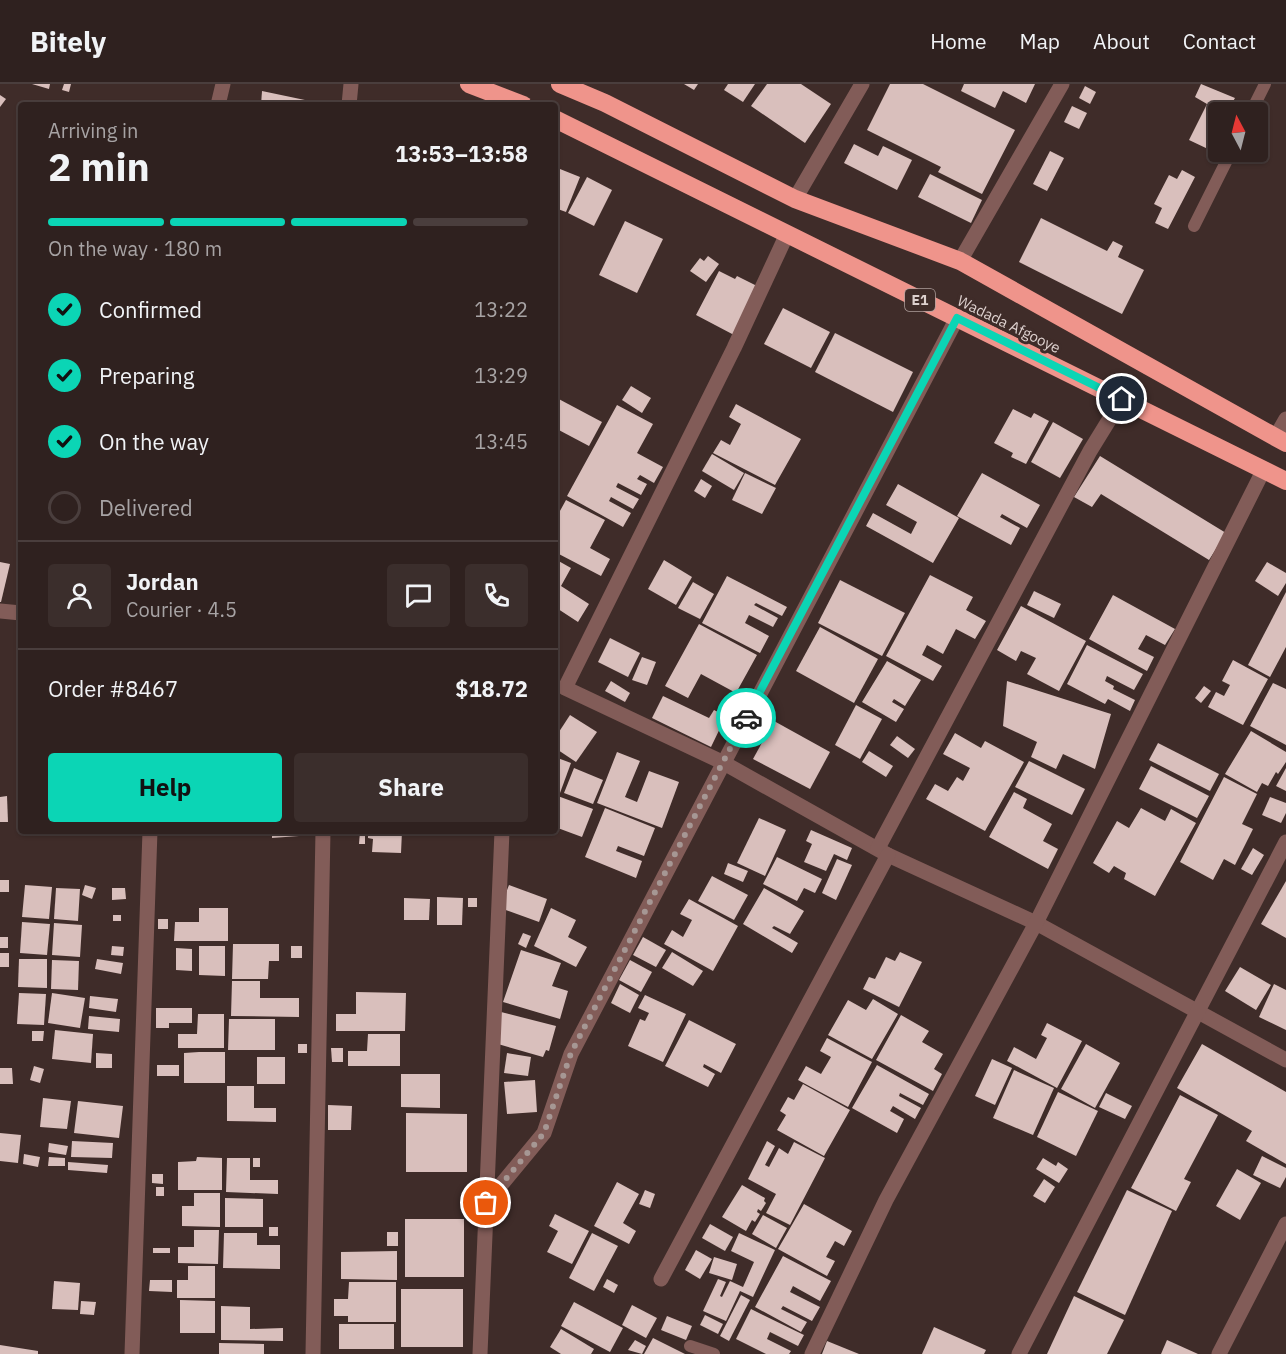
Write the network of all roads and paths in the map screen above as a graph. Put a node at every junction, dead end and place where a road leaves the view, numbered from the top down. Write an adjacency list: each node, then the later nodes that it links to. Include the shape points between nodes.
1 (223, 84): 8 (street)
2 (351, 84): 9 (street)
3 (469, 84): 10 (highway)
4 (560, 84): 14 (highway, Wadada Afgooye)
5 (862, 84): 14 (street)
6 (1062, 84): 17 (street)
7 (1265, 84): 11 (lane)
8 (219, 102)
9 (349, 102)
10 (511, 102)
11 (1256, 102)
12 (558, 120): 16 (highway, Wadada Afgooye / E1)
13 (1226, 162): 15 (lane)
14 (795, 199): 17 (highway, Wadada Afgooye)
15 (1194, 226)
16 (787, 234): 18 (highway, Wadada Afgooye / E1); 26 (street, via 565,688)
17 (960, 261): 21 (highway, Wadada Afgooye)
18 (957, 318): 19 (highway, Wadada Afgooye / E1); 26 (street)
19 (1122, 399): 22 (highway, Wadada Afgooye / E1); 31 (street, via 1090,451)
20 (1286, 419): 21 (street)
21 (1281, 440)
22 (1264, 469): 23 (highway, Wadada Afgooye / E1); 32 (street)
23 (1286, 481)
24 (0, 611): 25 (street)
25 (18, 613)
26 (722, 762): 31 (street); 35 (street, via 571,1053 544,1133)
27 (150, 834): 39 (street)
28 (323, 834): 40 (street)
29 (502, 834): 35 (street)
30 (1286, 842): 33 (street)
31 (883, 851): 32 (street); 37 (street)
32 (1036, 924): 33 (street); 43 (street, via 886,1200)
33 (1198, 1012): 34 (street); 44 (street)
34 (1286, 1060)
35 (486, 1203): 41 (street)
36 (1286, 1224): 45 (street)
37 (662, 1279)
38 (690, 1346): 42 (lane)
39 (132, 1354)
40 (313, 1354)
41 (480, 1354)
42 (714, 1354)
43 (812, 1354)
44 (1019, 1354)
45 (1219, 1354)

